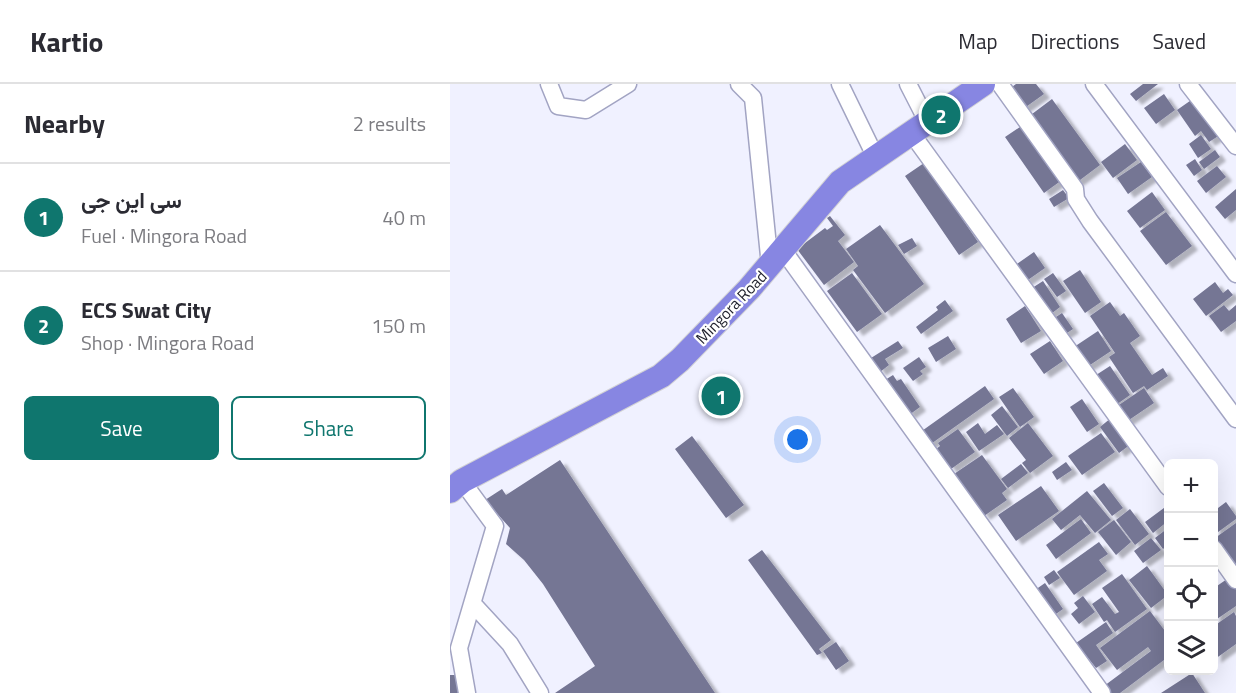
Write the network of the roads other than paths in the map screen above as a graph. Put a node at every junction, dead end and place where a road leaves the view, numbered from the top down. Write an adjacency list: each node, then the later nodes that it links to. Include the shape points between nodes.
1 (549, 84): 2 (street, via 558,106 586,110)
2 (628, 84)
3 (739, 84): 13 (street, via 753,98)
4 (840, 84): 12 (street)
5 (908, 84): 10 (street)
6 (983, 84): 10 (highway, Mingora Road)
7 (1000, 84): 15 (street, via 1075,189 1076,199 1090,221)
8 (1094, 84): 14 (street)
9 (1188, 84): 11 (street)
10 (920, 129): 12 (highway, Mingora Road); 16 (street)
11 (1236, 146)
12 (876, 158): 13 (highway, Mingora Road, via 840,182)
13 (777, 258): 17 (highway, Mingora Road, via 661,376); 23 (street)
14 (1236, 274)
15 (1236, 418)
16 (1164, 481)
17 (456, 486): 20 (street, via 495,526)
18 (1218, 555): 19 (street)
19 (1236, 580)
20 (473, 604): 21 (street, via 459,648); 22 (street, via 510,644)
21 (467, 693)
22 (540, 693)
23 (1102, 693)

